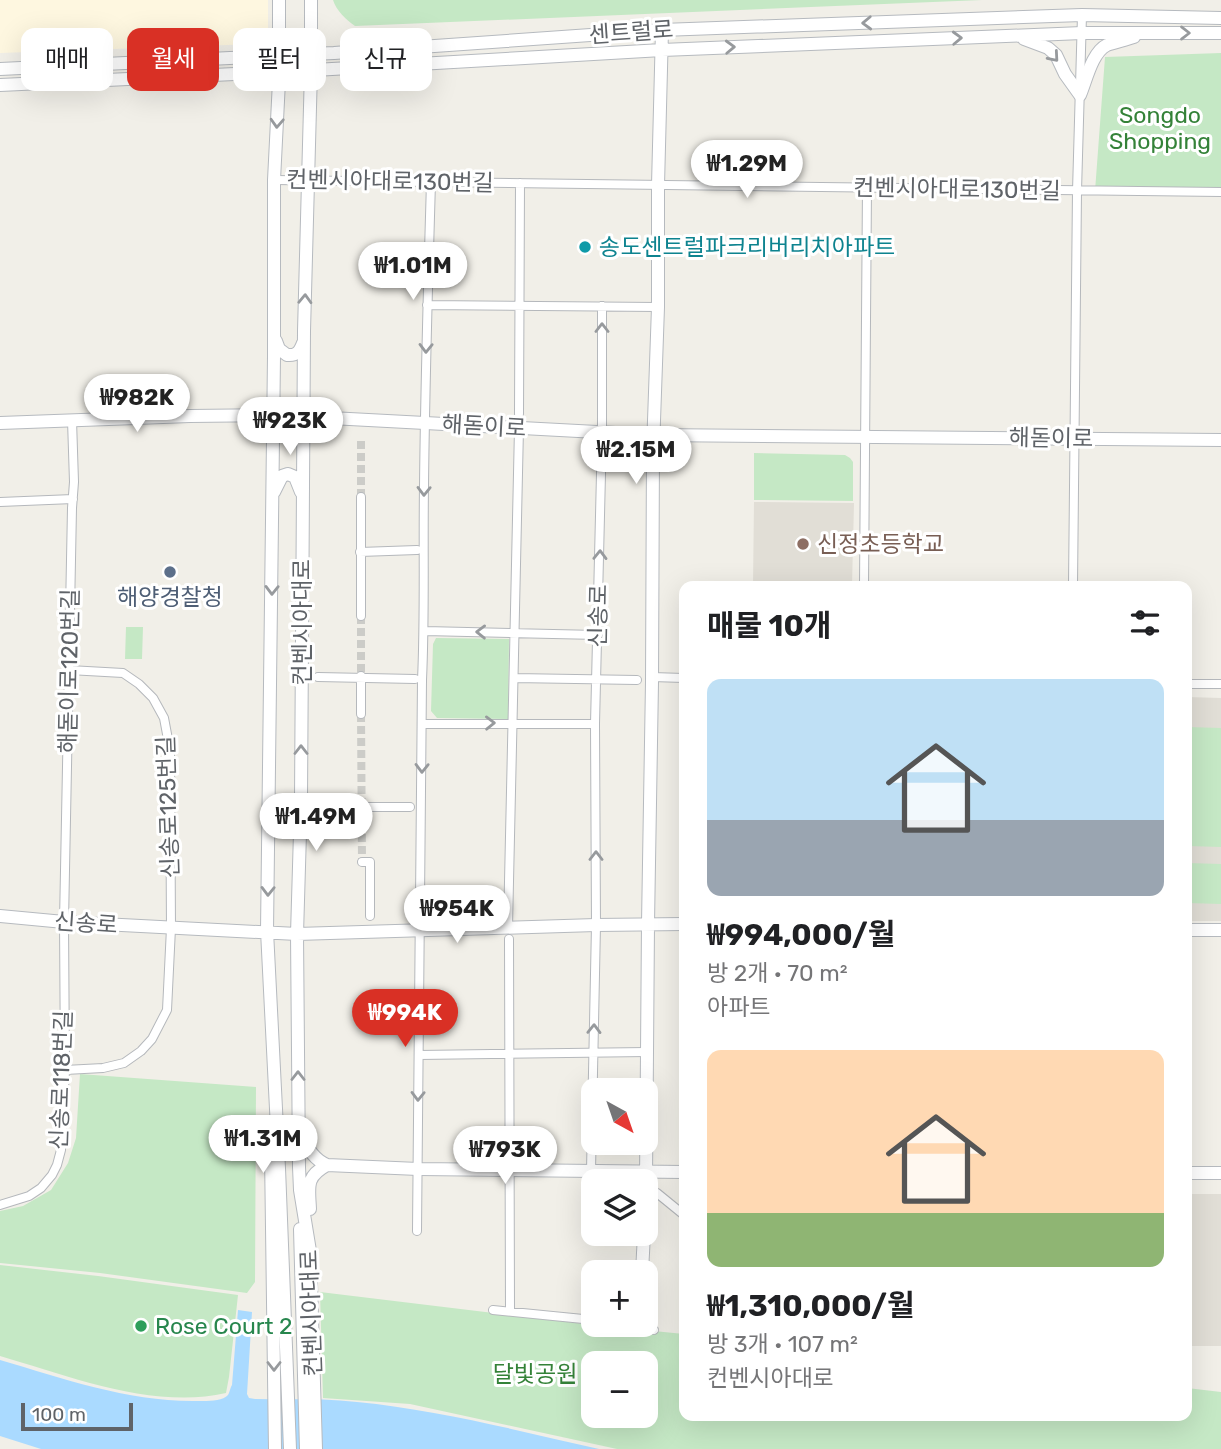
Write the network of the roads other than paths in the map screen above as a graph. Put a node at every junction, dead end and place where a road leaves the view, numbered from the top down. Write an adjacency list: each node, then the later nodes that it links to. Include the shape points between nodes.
1 (279, 0): 5 (main road, 컨벤시아대로)
2 (311, 0): 6 (main road, 컨벤시아대로)
3 (1082, 15): 4 (main road, 센트럴로); 7 (main road, 센트럴로, one-way to 7); 8 (street)
4 (1221, 18)
5 (279, 28)
6 (311, 28)
7 (663, 30): 12 (main road); 13 (main road, 센트럴로)
8 (1082, 33): 9 (main road, 센트럴로); 11 (main road, 센트럴로); 21 (street)
9 (1146, 33): 10 (main road, 센트럴로, one-way to 10); 21 (main road, via 1099,51)
10 (1221, 33)
11 (1014, 36): 12 (main road, 센트럴로, one-way to 11); 21 (main road, one-way to 21, via 1056,55)
12 (662, 50): 16 (main road, 센트럴로); 26 (main road)
13 (326, 53)
14 (233, 57): 15 (main road, 센트럴로)
15 (0, 69)
16 (326, 69)
17 (233, 74): 18 (main road, 센트럴로)
18 (0, 85)
19 (278, 91): 22 (main road, 컨벤시아대로, one-way to 22)
20 (311, 91): 23 (main road, 컨벤시아대로)
21 (1080, 95): 28 (street)
22 (274, 180): 23 (street, 컨벤시아대로130번길); 35 (main road, 컨벤시아대로)
23 (309, 180): 24 (street, 컨벤시아대로130번길); 34 (main road, 컨벤시아대로, one-way to 23)
24 (430, 182): 25 (street, 컨벤시아대로130번길); 30 (street)
25 (520, 183): 26 (street, 컨벤시아대로130번길); 31 (street)
26 (658, 185): 27 (street, 컨벤시아대로130번길); 33 (main road)
27 (867, 187): 28 (street, 컨벤시아대로130번길); 45 (street)
28 (1077, 191): 29 (street, 컨벤시아대로130번길); 46 (street)
29 (1221, 192)
30 (427, 305): 31 (street); 41 (street, one-way to 41)
31 (519, 306): 32 (street); 36 (street)
32 (602, 306): 33 (street); 43 (street, 신송로, one-way to 32)
33 (658, 307): 44 (main road)
34 (304, 331): 35 (main road, via 300,350 292,355 279,349); 38 (main road, 컨벤시아대로)
35 (274, 334): 37 (main road, 컨벤시아대로)
36 (519, 414)
37 (274, 415): 38 (main road, 해돋이로); 39 (main road, 해돋이로); 50 (main road, 컨벤시아대로)
38 (304, 416): 41 (main road, 해돋이로); 51 (main road, 컨벤시아대로)
39 (72, 420): 40 (main road, 해돋이로); 49 (street, 해돋이로120번길)
40 (0, 423)
41 (425, 423): 42 (main road, 해돋이로); 58 (street, one-way to 58)
42 (519, 428): 43 (main road, 해돋이로); 59 (street)
43 (602, 432): 44 (main road, 해돋이로); 60 (street, 신송로, one-way to 43)
44 (653, 435): 45 (main road, 해돋이로); 64 (main road)
45 (864, 436): 46 (main road, 해돋이로); 55 (street)
46 (1075, 439): 47 (main road, 해돋이로); 56 (street)
47 (1221, 440)
48 (361, 496): 54 (street)
49 (73, 499): 52 (street); 61 (street, 해돋이로120번길)
50 (272, 499): 51 (main road, via 282,476 290,474 299,484); 89 (main road, 컨벤시아대로, one-way to 89)
51 (303, 501): 91 (main road, 컨벤시아대로, one-way to 51)
52 (0, 502)
53 (417, 550): 54 (street)
54 (360, 552): 57 (street)
55 (864, 581)
56 (1073, 581)
57 (361, 616)
58 (425, 631): 59 (street, one-way to 58); 74 (street)
59 (515, 632): 60 (street); 65 (street)
60 (598, 635): 68 (street, 신송로)
61 (69, 670): 81 (street, 해돋이로120번길); 85 (street, 신송로125번길, via 123,673 153,698 164,718 170,750)
62 (361, 673): 72 (street)
63 (318, 677): 67 (street)
64 (652, 677): 66 (street); 82 (main road)
65 (514, 678): 68 (street); 73 (street)
66 (679, 678)
67 (415, 680)
68 (597, 680): 69 (street); 75 (street, 신송로)
69 (637, 680)
70 (1192, 684): 71 (street)
71 (1221, 684)
72 (361, 713)
73 (513, 723): 74 (street, one-way to 73); 75 (street); 90 (street)
74 (422, 724): 86 (street, one-way to 86)
75 (596, 724): 84 (street, 신송로, one-way to 75)
76 (361, 807): 77 (street)
77 (410, 807)
78 (362, 862): 80 (street, via 370,862)
79 (0, 916): 81 (main road, 신송로)
80 (370, 916)
81 (64, 922): 85 (main road, 신송로); 96 (street, 신송로118번길)
82 (648, 923): 83 (main road, 신송로); 84 (main road, 신송로); 93 (main road)
83 (679, 924)
84 (596, 925): 90 (main road, 신송로); 92 (street, one-way to 84)
85 (171, 928): 89 (main road, 신송로); 96 (street, via 167,1010 152,1040 124,1063)
86 (420, 930): 90 (main road, 신송로); 91 (main road, 신송로); 95 (street)
87 (1192, 930): 88 (main road)
88 (1221, 930)
89 (267, 932): 91 (main road, 신송로); 119 (main road, 컨벤시아대로, one-way to 119)
90 (508, 933): 94 (street)
91 (297, 934): 97 (main road, 컨벤시아대로, one-way to 91)
92 (594, 1052): 93 (street); 94 (street); 101 (street)
93 (647, 1052): 102 (main road)
94 (509, 1053): 95 (street); 100 (street)
95 (419, 1055): 99 (street, one-way to 99)
96 (65, 1070): 110 (street, 신송로118번길, via 57,1165 41,1188)
97 (299, 1131): 98 (main road, via 317,1161); 108 (main road, 컨벤시아대로)
98 (327, 1166): 99 (main road); 113 (main road, via 309,1183)
99 (418, 1169): 100 (main road); 112 (street)
100 (510, 1169): 103 (main road); 116 (street)
101 (591, 1169)
102 (646, 1169)
103 (581, 1171)
104 (679, 1173): 107 (main road)
105 (1192, 1173): 106 (main road)
106 (1221, 1173)
107 (658, 1175)
108 (300, 1190): 113 (main road, 컨벤시아대로); 114 (main road, 컨벤시아대로)
109 (658, 1193): 111 (street)
110 (0, 1205)
111 (679, 1211)
112 (416, 1231)
113 (310, 1251): 114 (main road, 컨벤시아대로)
114 (306, 1290): 118 (main road, 컨벤시아대로)
115 (494, 1310): 116 (street)
116 (510, 1311): 117 (street)
117 (581, 1319)
118 (309, 1394): 122 (main road); 123 (main road)
119 (281, 1395): 120 (main road); 121 (main road)
120 (275, 1449)
121 (290, 1449)
122 (306, 1449)
123 (316, 1449)

